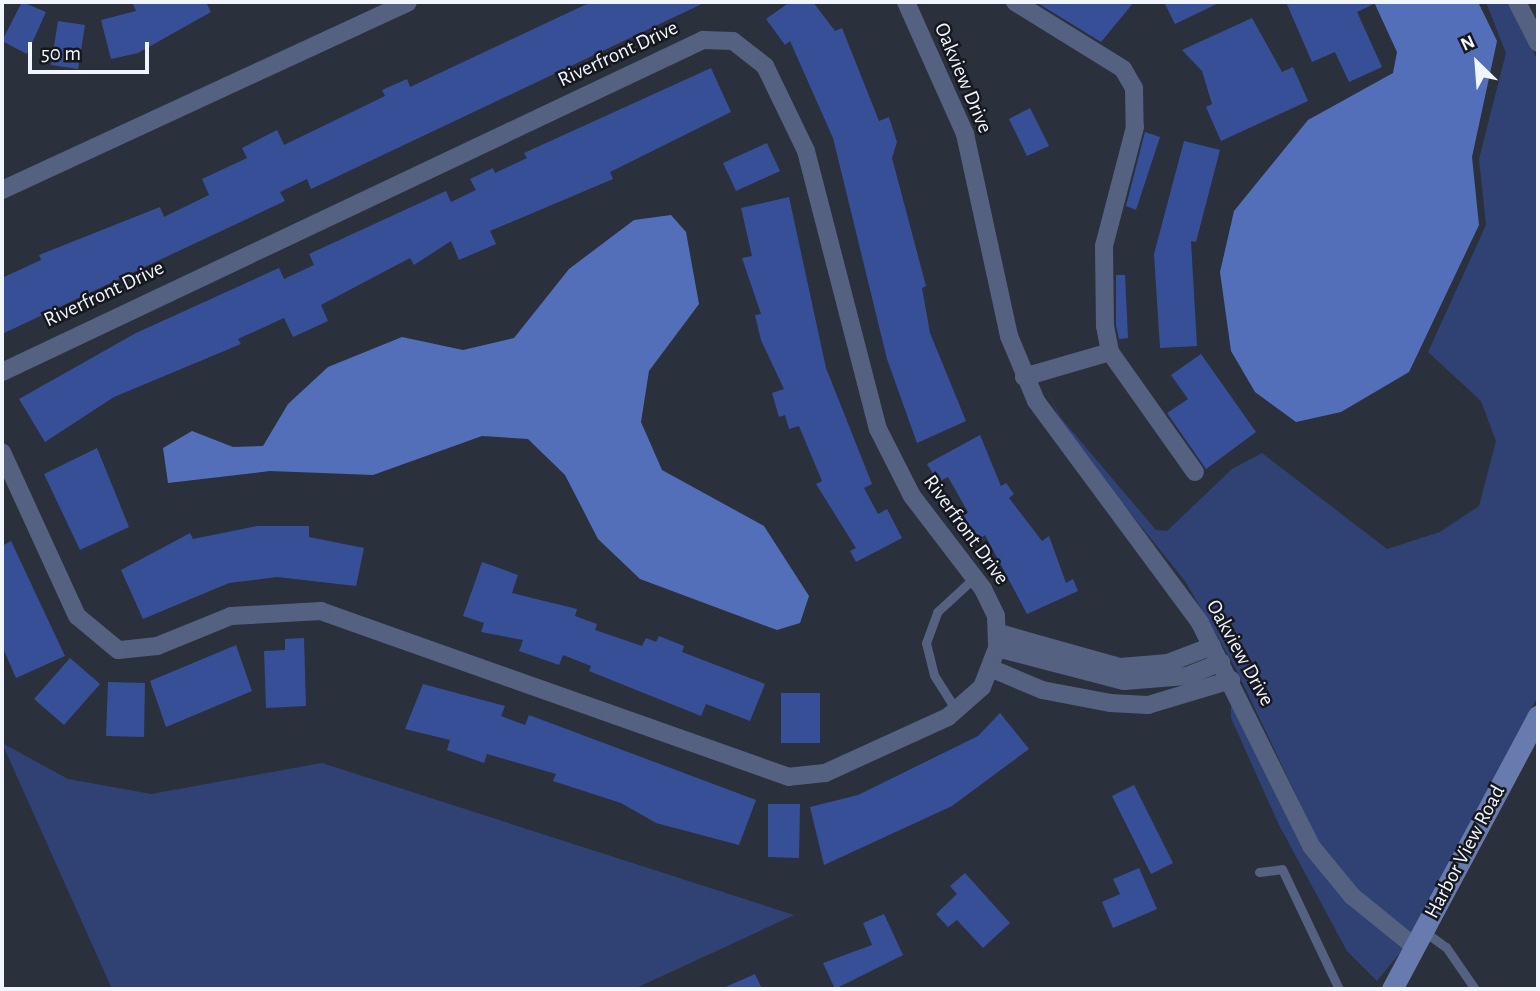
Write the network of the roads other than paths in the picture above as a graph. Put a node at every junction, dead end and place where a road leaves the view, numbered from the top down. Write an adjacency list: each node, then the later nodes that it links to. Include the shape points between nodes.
1 (408, 2): 6 (street)
2 (906, 2): 9 (street, Oakview Drive, via 965,134)
3 (1015, 2): 7 (street, via 1123,69 1136,96 1135,127 1104,246)
4 (1517, 2): 5 (street)
5 (1538, 43)
6 (2, 190)
7 (1110, 352): 9 (street); 11 (street)
8 (2, 372): 12 (street, Riverfront Drive, via 665,57 722,38 757,55 789,115 814,177 878,429 912,496)
9 (1024, 377): 14 (street, Oakview Drive, via 1059,438 1165,568)
10 (2, 452): 19 (street, via 77,616 118,650 157,646 231,616 321,611 789,777 825,773)
11 (1195, 472)
12 (975, 577): 13 (street, Riverfront Drive); 19 (lane, via 937,612 926,643 934,675)
13 (998, 640): 15 (street); 16 (street)
14 (1217, 654): 16 (street, via 1170,678); 17 (street, Oakview Drive)
15 (990, 668): 18 (street); 19 (street, via 982,687)
16 (1089, 668): 18 (street)
17 (1231, 680): 18 (street, via 1148,705); 22 (street, Oakview Drive, via 1311,846 1352,897)
18 (1084, 699)
19 (957, 712)
20 (1538, 715): 22 (main road, Harbor View Road)
21 (1259, 872): 23 (lane, via 1282,869)
22 (1419, 939): 24 (main road, Harbor View Road); 25 (lane, via 1446,947)
23 (1339, 989)
24 (1392, 989)
25 (1475, 989)

